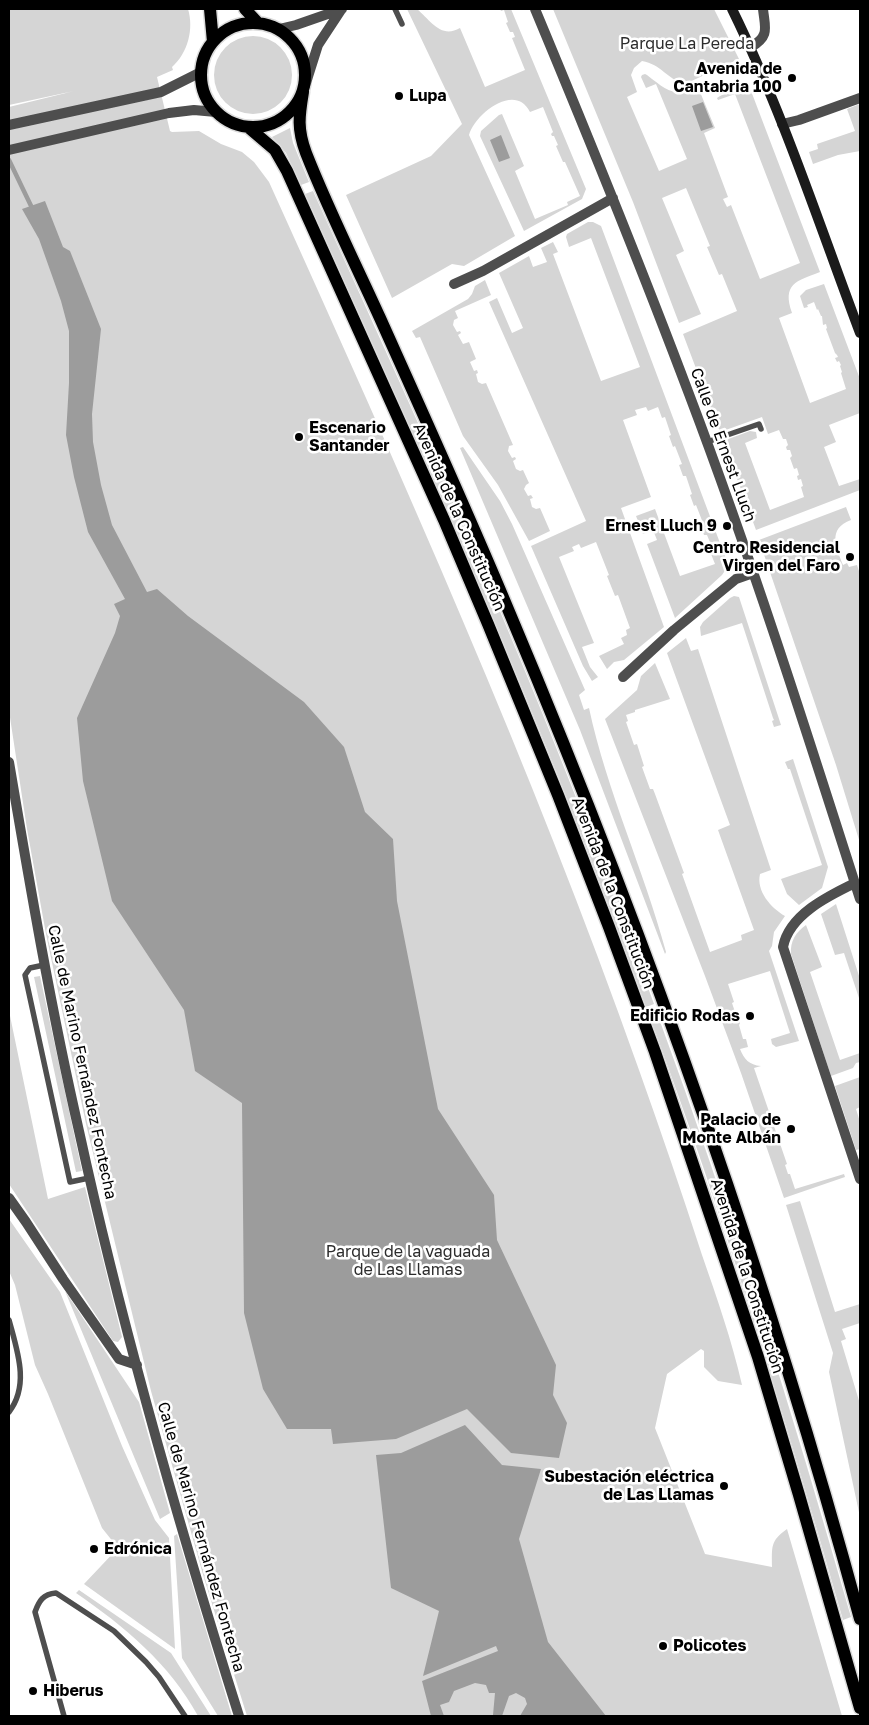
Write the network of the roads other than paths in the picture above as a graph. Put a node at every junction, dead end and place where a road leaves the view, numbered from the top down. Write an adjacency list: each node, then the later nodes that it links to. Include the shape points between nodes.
1 (210, 9): 11 (main road)
2 (245, 9): 8 (main road)
3 (395, 9): 9 (lane)
4 (535, 9): 21 (street, Calle de Ernest Lluch)
5 (732, 9): 12 (main road)
6 (763, 9): 12 (street, via 764,37)
7 (342, 10): 10 (street); 14 (street, via 318,45)
8 (258, 23): 10 (main road); 11 (main road, via 233,27)
9 (402, 24)
10 (279, 29): 14 (main road, via 298,47 303,59 306,72)
11 (213, 42): 13 (main road)
12 (751, 47): 17 (main road)
13 (201, 72): 16 (main road, via 205,94); 18 (street, via 166,89)
14 (304, 89): 19 (main road, via 299,102 286,117 268,126); 38 (main road, Avenida de la Constitución, via 299,130 306,153 510,614 581,786 678,1043 781,1350)
15 (860, 98): 17 (street)
16 (216, 112): 19 (main road, via 231,122); 20 (street, via 168,113)
17 (782, 124): 23 (main road)
18 (9, 126)
19 (248, 127): 39 (main road, Avenida de la Constitución, via 275,150 287,171 448,529 596,892 655,1052 758,1357)
20 (9, 150)
21 (613, 198): 22 (street); 25 (street, Calle de Ernest Lluch)
22 (454, 284)
23 (860, 333)
24 (761, 429): 25 (lane, via 759,424)
25 (706, 442): 26 (street, Calle de Ernest Lluch)
26 (753, 573): 27 (street, via 736,579); 29 (street, Calle de Ernest Lluch)
27 (622, 677)
28 (9, 762): 31 (street, Calle de Marino Fernández Fontecha)
29 (855, 883): 30 (street, Calle de Ernest Lluch); 33 (street, via 809,910 786,935 783,948)
30 (860, 899)
31 (44, 966): 32 (street, Calle de Marino Fernández Fontecha); 32 (lane, via 30,968 25,975 70,1182)
32 (89, 1178): 36 (street, Calle de Marino Fernández Fontecha)
33 (860, 1179)
34 (9, 1198): 36 (street, via 120,1359)
35 (9, 1320): 37 (lane, via 21,1378 18,1396)
36 (137, 1365): 42 (street, Calle de Marino Fernández Fontecha, via 179,1522)
37 (9, 1412)
38 (860, 1619)
39 (860, 1708)
40 (64, 1716): 41 (lane, via 35,1612 39,1601 51,1593 63,1597 114,1631 159,1677)
41 (185, 1716)
42 (239, 1716)

